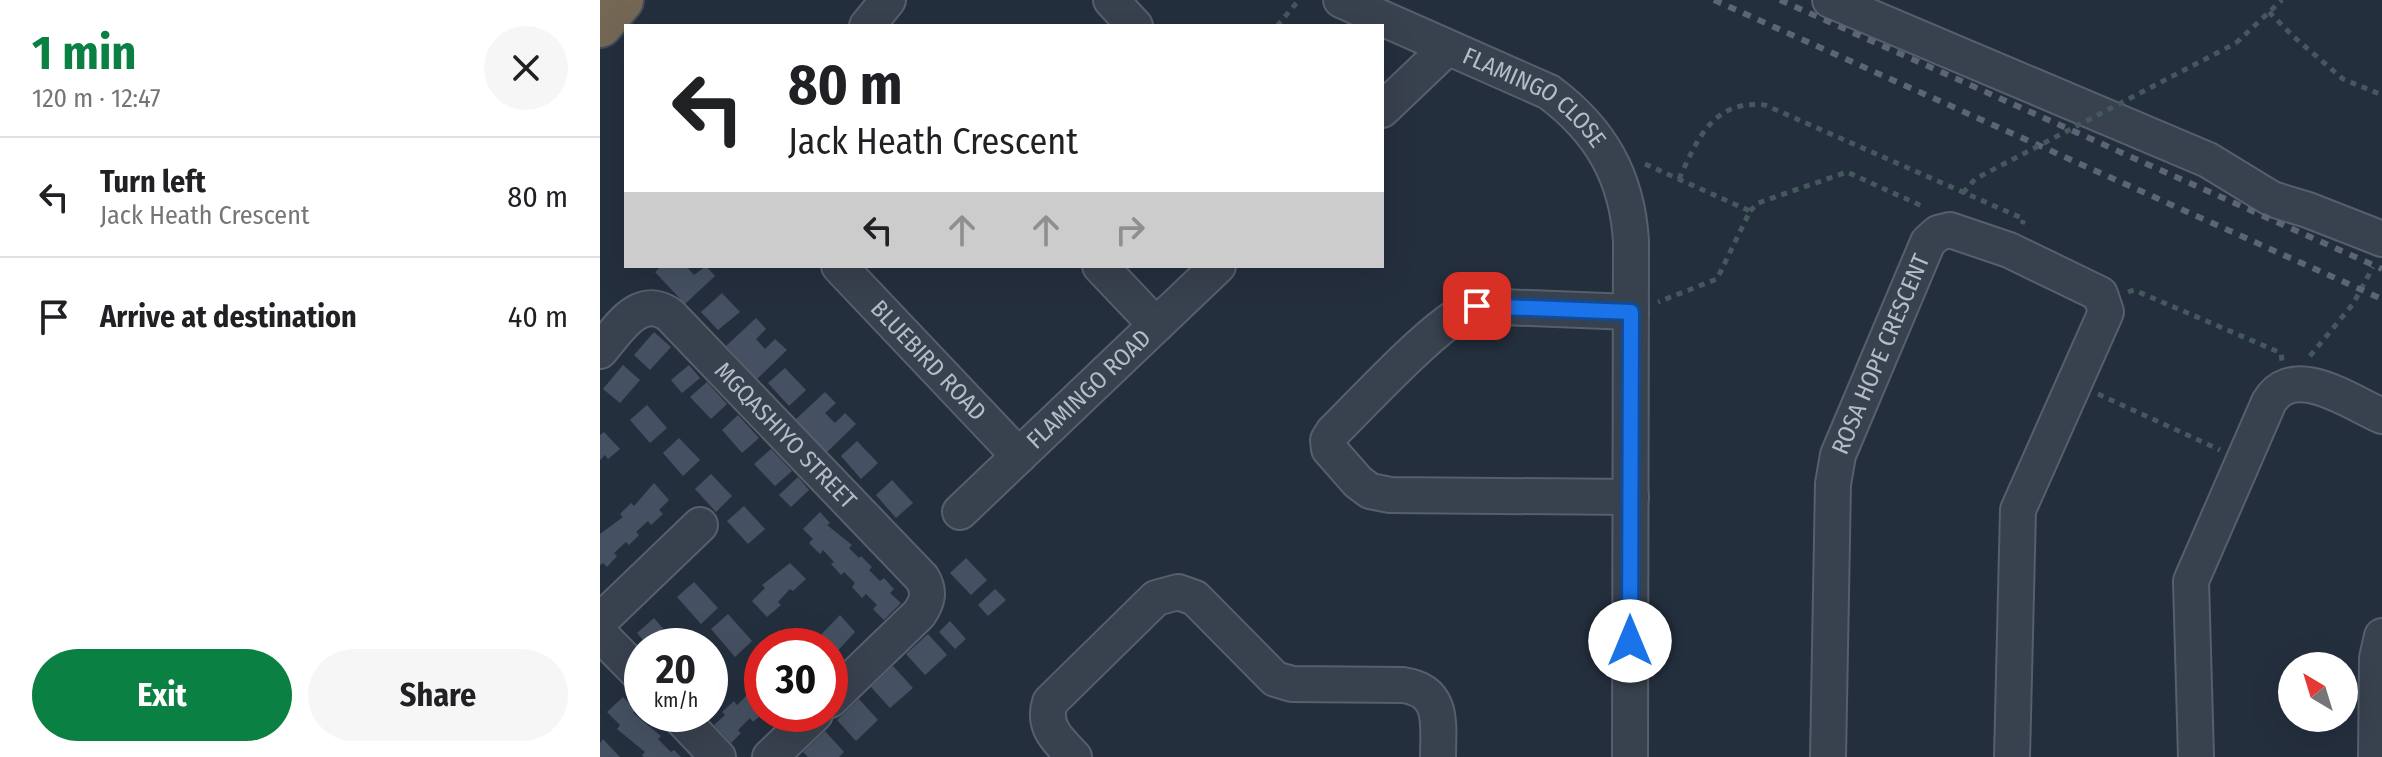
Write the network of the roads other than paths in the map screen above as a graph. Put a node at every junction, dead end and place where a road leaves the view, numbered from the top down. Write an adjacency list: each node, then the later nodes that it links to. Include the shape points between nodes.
1 (621, 0): 4 (highway)
2 (1830, 0): 7 (street, via 2208,160 2272,199)
3 (1355, 6): 5 (street, FLAMINGO CLOSE)
4 (600, 25)
5 (1447, 48): 6 (street); 11 (street, FLAMINGO CLOSE, via 1549,92 1594,134 1630,215)
6 (1384, 108)
7 (2380, 249)
8 (841, 268): 15 (street, BLUEBIRD ROAD)
9 (1102, 268): 12 (street)
10 (1216, 268): 12 (street, FLAMINGO ROAD)
11 (1638, 310): 16 (street, FLAMINGO CLOSE); 16 (street, via 1466,308 1328,440 1329,449 1358,482 1390,495)
12 (1156, 325): 15 (street, FLAMINGO ROAD)
13 (600, 351): 23 (street, MGQASHIYO STREET, via 636,311 663,310 922,578 928,597 919,614)
14 (2382, 416): 33 (street, via 2308,383 2287,385 2269,402 2191,581)
15 (1019, 456): 17 (street, FLAMINGO ROAD)
16 (1631, 497): 30 (street, FLAMINGO CLOSE)
17 (960, 512)
18 (700, 525): 19 (street)
19 (600, 621)
20 (600, 634): 22 (street)
21 (2382, 636): 34 (street)
22 (624, 659)
23 (848, 683)
24 (694, 732): 26 (street)
25 (796, 732): 27 (street)
26 (718, 757)
27 (770, 757)
28 (1074, 757): 29 (street, via 1049,728 1050,702 1156,598 1178,592 1195,598 1275,679 1419,689 1436,709)
29 (1438, 757)
30 (1630, 757)
31 (1828, 757): 32 (street, ROSA HOPE CRESCENT, via 1833,484 1838,455 1928,242 1950,230 2009,250 2100,294 2104,301 2105,319 2018,510)
32 (2012, 757)
33 (2196, 757)
34 (2376, 757)

